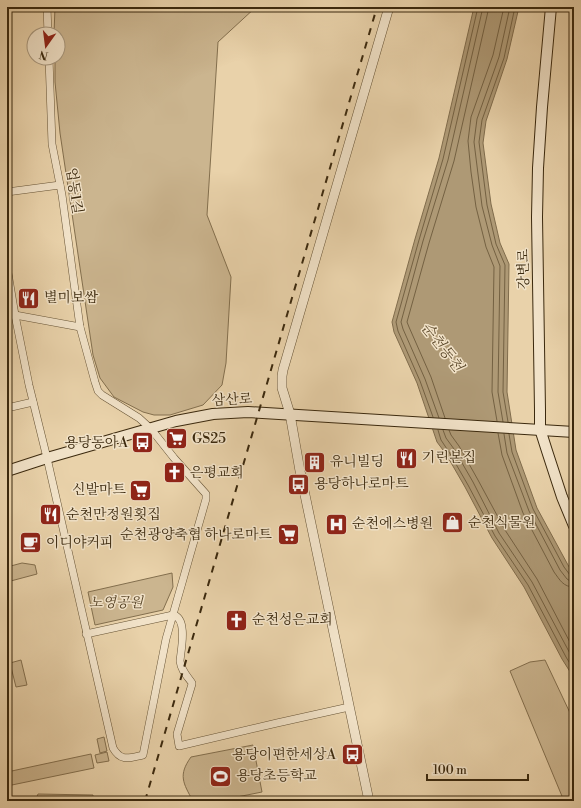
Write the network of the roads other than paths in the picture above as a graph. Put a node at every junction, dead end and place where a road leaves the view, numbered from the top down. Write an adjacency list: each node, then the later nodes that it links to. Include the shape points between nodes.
1 (48, 7): 4 (street)
2 (389, 7): 15 (street, via 283,370 282,388)
3 (551, 7): 17 (main road, 강변로, via 538,168)
4 (48, 26)
5 (49, 66): 6 (street, 업동1길, via 52,144)
6 (60, 185): 7 (street); 12 (street, 업동1길)
7 (7, 192)
8 (7, 267): 9 (street)
9 (9, 289): 11 (street)
10 (7, 315): 11 (street)
11 (15, 315): 12 (street); 13 (street)
12 (80, 327): 16 (street, 업동1길, via 98,391)
13 (33, 402): 14 (street); 19 (street)
14 (7, 408)
15 (290, 414): 16 (main road, 삼산로, via 213,414); 17 (main road, 삼산로); 24 (street)
16 (152, 429): 19 (main road, 삼산로); 22 (street, 업동1길, via 206,494)
17 (540, 430): 18 (main road); 21 (main road, 강변로)
18 (574, 432)
19 (47, 458): 20 (main road, 삼산로); 23 (street)
20 (7, 471)
21 (574, 526)
22 (172, 615): 23 (street); 23 (street, via 142,755 130,758 117,755 113,748); 24 (street, via 176,615 181,624 183,636 180,661 182,670 192,683 177,734 179,746)
23 (86, 634)
24 (349, 707): 25 (street)
25 (369, 801)

